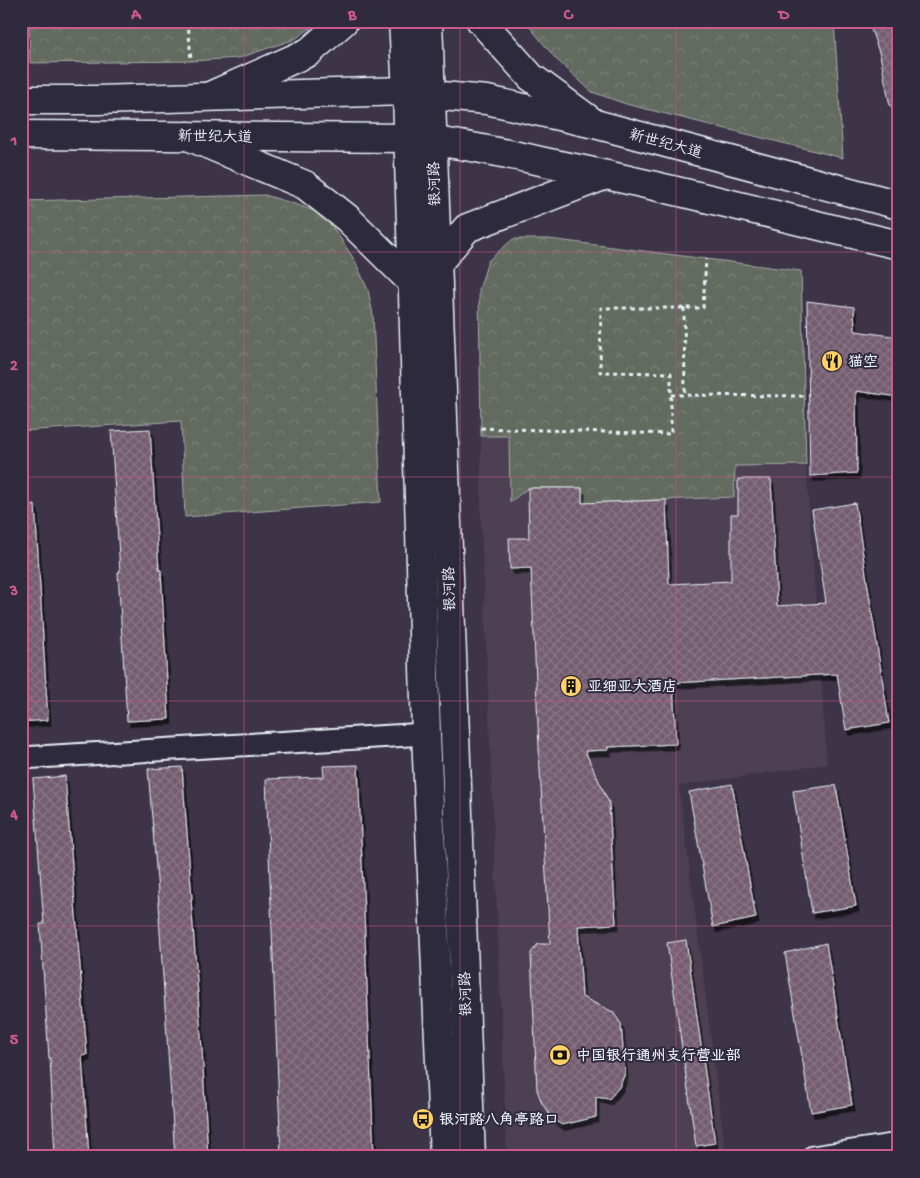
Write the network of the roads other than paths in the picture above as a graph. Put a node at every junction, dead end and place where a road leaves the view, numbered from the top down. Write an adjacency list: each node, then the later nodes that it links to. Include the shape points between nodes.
1 (344, 21): 6 (main road, via 309,52)
2 (403, 21): 5 (main road, 银河路)
3 (428, 21): 5 (main road, 银河路)
4 (481, 21): 8 (main road, via 531,77)
5 (419, 93): 6 (main road, 新世纪大道); 8 (main road, 新世纪大道, via 487,100); 11 (main road, 银河路)
6 (210, 96): 7 (main road, 新世纪大道)
7 (21, 100)
8 (595, 124): 13 (main road, 新世纪大道)
9 (21, 135): 10 (main road, 新世纪大道)
10 (188, 136): 11 (main road, 新世纪大道); 16 (main road, via 305,185 347,218)
11 (420, 139): 12 (main road, 新世纪大道); 15 (main road, 银河路); 16 (main road, 银河路)
12 (606, 175): 14 (main road, 新世纪大道); 15 (main road, via 467,228)
13 (899, 205)
14 (899, 245)
15 (437, 264): 21 (main road, 银河路)
16 (413, 283): 17 (main road, 银河路)
17 (426, 734): 18 (street); 20 (main road, 银河路)
18 (21, 758)
19 (899, 1144): 22 (street)
20 (444, 1157)
21 (471, 1157)
22 (812, 1157)

